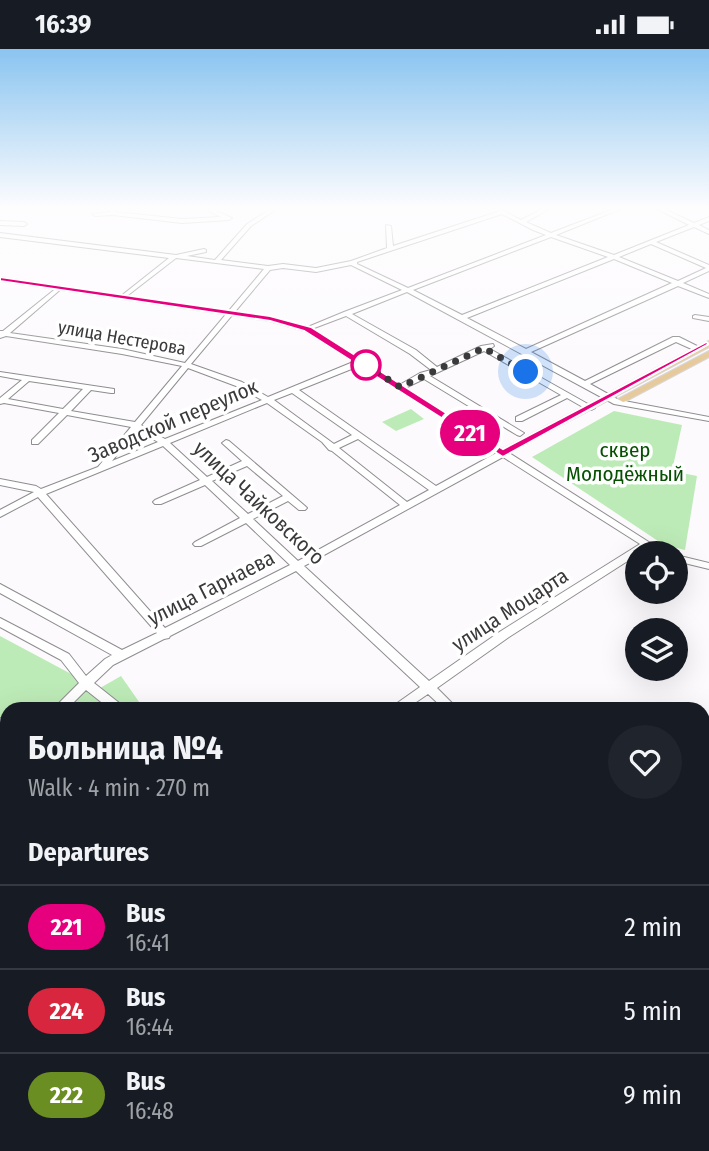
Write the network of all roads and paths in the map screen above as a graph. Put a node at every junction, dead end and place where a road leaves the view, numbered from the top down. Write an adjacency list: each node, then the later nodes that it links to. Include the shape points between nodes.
1 (171, 259): 19 (street)
2 (193, 259): 9 (street)
3 (218, 259): 10 (street)
4 (362, 259): 11 (street)
5 (487, 259): 17 (street)
6 (608, 259): 23 (street)
7 (620, 259): 15 (street)
8 (690, 259): 13 (street)
9 (206, 261): 10 (street)
10 (216, 262): 12 (street)
11 (352, 263): 12 (street, via 316,270); 17 (street)
12 (268, 268): 20 (street)
13 (709, 268): 15 (street)
14 (0, 279): 16 (main road)
15 (678, 283): 18 (street); 31 (street)
16 (60, 288): 19 (main road); 26 (street)
17 (408, 291): 21 (street); 23 (street)
18 (709, 296)
19 (123, 297): 20 (main road)
20 (228, 313): 25 (main road); 34 (street)
21 (346, 313): 25 (street); 35 (street)
22 (695, 317): 24 (street)
23 (461, 318): 27 (street)
24 (709, 319)
25 (307, 329): 33 (main road)
26 (1, 335): 34 (street, улица Нестерова)
27 (503, 340): 29 (street); 31 (street)
28 (709, 344): 30 (main road, улица Гарнаева)
29 (484, 348): 35 (street); 44 (street)
30 (699, 349): 39 (street, via 676,339); 46 (main road, улица Гарнаева)
31 (526, 352): 39 (street)
32 (709, 354): 46 (main road, улица Гарнаева)
33 (361, 362): 41 (main road); 42 (street, Заводской переулок)
34 (188, 365): 45 (street, улица Нестерова); 53 (street)
35 (435, 369): 37 (street)
36 (0, 374): 38 (street)
37 (423, 375): 41 (street); 50 (street)
38 (28, 378): 40 (street); 47 (street)
39 (585, 384): 46 (street)
40 (89, 387): 43 (street); 49 (street)
41 (400, 387): 54 (main road)
42 (293, 390): 45 (street, Заводской переулок); 56 (street)
43 (111, 391)
44 (567, 395): 48 (street); 51 (street)
45 (268, 400): 58 (street, Заводской переулок); 60 (street, улица Нестерова)
46 (614, 400): 48 (main road, улица Гарнаева); 52 (street); 61 (main road, улица Гарнаева, via 528,450)
47 (1, 401): 49 (street, улица Чайковского)
48 (591, 408): 61 (main road, улица Гарнаева)
49 (64, 412): 53 (street, улица Чайковского); 57 (street)
50 (486, 413): 54 (street); 55 (street)
51 (519, 419)
52 (709, 419)
53 (135, 425): 58 (street, улица Чайковского); 63 (street)
54 (459, 425): 61 (main road)
55 (520, 433)
56 (358, 436): 60 (street); 66 (street)
57 (35, 442)
58 (165, 443): 63 (street, Заводской переулок); 64 (street, улица Чайковского)
59 (226, 443): 62 (street)
60 (332, 448): 70 (street, улица Нестерова)
61 (503, 453): 66 (street, улица Гарнаева); 74 (street)
62 (248, 462): 64 (street); 68 (street)
63 (98, 471): 67 (street, Заводской переулок)
64 (205, 481): 69 (street); 73 (street, улица Чайковского)
65 (0, 482): 67 (street, via 36,489)
66 (436, 490): 70 (street, улица Гарнаева)
67 (41, 495): 72 (street, Заводской переулок); 82 (street)
68 (289, 498): 71 (street); 73 (street)
69 (159, 502)
70 (407, 506): 78 (street, улица Гарнаева)
71 (302, 508)
72 (0, 514)
73 (247, 521): 75 (street); 78 (street, улица Чайковского)
74 (640, 541)
75 (198, 544)
76 (625, 558): 85 (street, улица Моцарта)
77 (688, 561): 79 (street)
78 (295, 566): 82 (street, улица Гарнаева); 85 (street, улица Чайковского)
79 (709, 566)
80 (0, 588): 83 (street)
81 (0, 622): 84 (street, via 65,657)
82 (165, 635): 83 (street, улица Гарнаева)
83 (121, 655): 84 (street, улица Гарнаева)
84 (85, 683): 86 (street, улица Гарнаева); 87 (street)
85 (429, 688): 88 (street, улица Моцарта); 89 (street, улица Чайковского)
86 (66, 702)
87 (110, 702)
88 (408, 702)
89 (444, 702)

